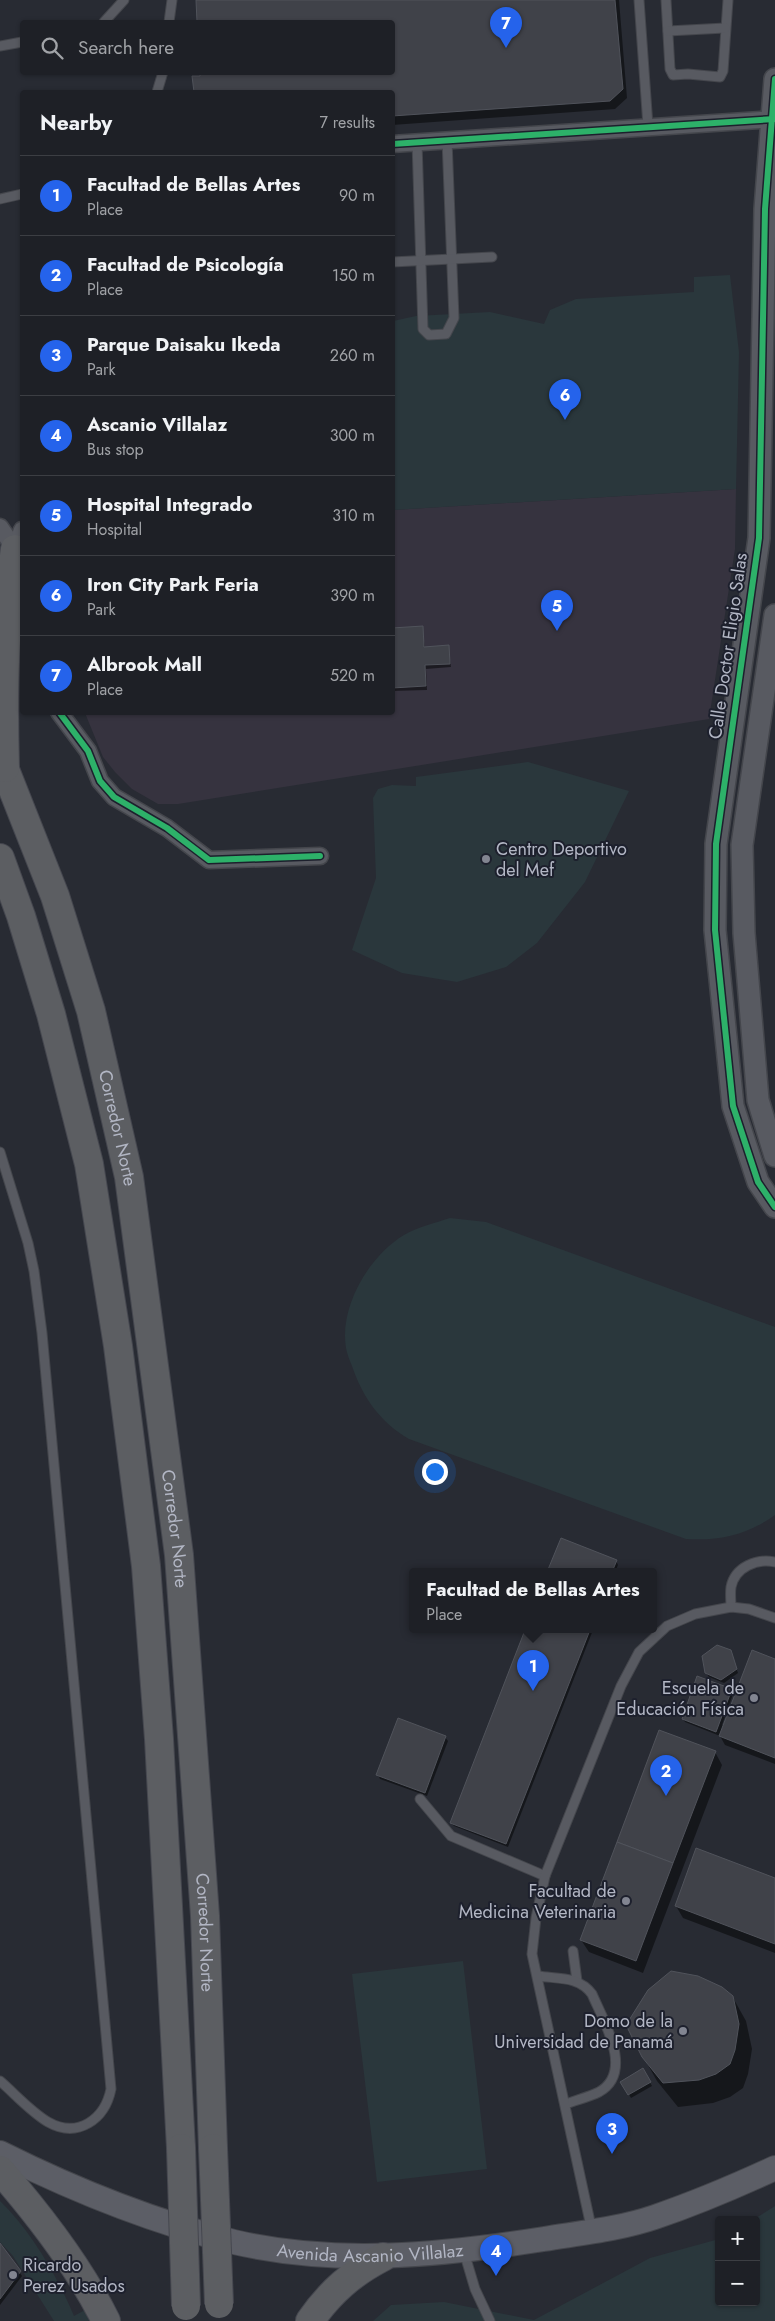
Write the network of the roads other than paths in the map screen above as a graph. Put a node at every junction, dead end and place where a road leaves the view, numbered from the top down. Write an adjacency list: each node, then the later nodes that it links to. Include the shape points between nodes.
1 (124, 0): 6 (lane)
2 (172, 0): 7 (lane)
3 (639, 0): 16 (lane)
4 (666, 0): 9 (lane)
5 (728, 0): 8 (lane)
6 (106, 20)
7 (170, 20)
8 (725, 28): 9 (lane); 9 (lane, via 720,77 673,75)
9 (668, 31)
10 (20, 42): 11 (lane)
11 (0, 46)
12 (162, 75): 14 (lane)
13 (775, 79): 15 (street, Calle Doctor Eligio Salas)
14 (158, 90)
15 (773, 119): 16 (street); 36 (street, Calle Doctor Eligio Salas, via 765,209 759,538 716,844 715,930 733,1106 758,1182)
16 (648, 126): 17 (street)
17 (447, 140): 18 (street); 23 (lane)
18 (417, 142): 19 (street); 24 (lane)
19 (395, 144)
20 (20, 194): 21 (lane)
21 (0, 198)
22 (492, 257): 23 (lane)
23 (450, 259): 24 (lane); 24 (lane, via 454,318 446,334 429,335 423,329)
24 (419, 261): 25 (lane)
25 (395, 262)
26 (12, 535): 27 (highway)
27 (7, 603): 29 (street); 31 (highway)
28 (775, 615): 35 (street, via 742,845 744,933 758,1100)
29 (20, 625)
30 (61, 715): 32 (street, via 88,751 100,781 114,797 167,828 209,860)
31 (2, 762): 53 (highway, Corredor Norte, bridge, via 55,896 91,1011 129,1176 179,1555 204,1897)
32 (320, 856)
33 (0, 858): 54 (highway, Corredor Norte, bridge, via 49,1005 89,1164 118,1346 146,1566 159,1739 181,2148)
34 (0, 1152): 45 (lane, via 28,1242 42,1334 111,2089 108,2103 97,2118 84,2126 67,2129 48,2122)
35 (775, 1156)
36 (775, 1207)
37 (775, 1562): 38 (lane, via 757,1561 744,1568 731,1586)
38 (731, 1608): 39 (lane, via 749,1609); 41 (lane, via 695,1614 667,1626 638,1652 621,1686)
39 (775, 1618)
40 (420, 1799): 41 (lane, via 451,1836)
41 (545, 1876): 43 (lane, via 532,1954)
42 (573, 1951): 44 (lane)
43 (538, 1976): 44 (lane); 46 (lane)
44 (577, 1981): 46 (lane, via 592,1994 616,2052 615,2067 600,2091)
45 (0, 2081)
46 (566, 2104): 50 (lane)
47 (0, 2153): 52 (main road, Avenida Ascanio Villalaz, via 46,2176 155,2218 235,2242 329,2256)
48 (775, 2168): 50 (main road, Avenida Ascanio Villalaz, via 653,2218)
49 (0, 2170): 55 (highway, via 77,2270)
50 (592, 2232): 51 (main road, Avenida Ascanio Villalaz)
51 (464, 2252): 52 (main road, Avenida Ascanio Villalaz); 57 (lane, via 475,2289)
52 (383, 2257): 56 (highway, via 360,2269 339,2286)
53 (220, 2312)
54 (186, 2314)
55 (106, 2321)
56 (310, 2321)
57 (490, 2321)

